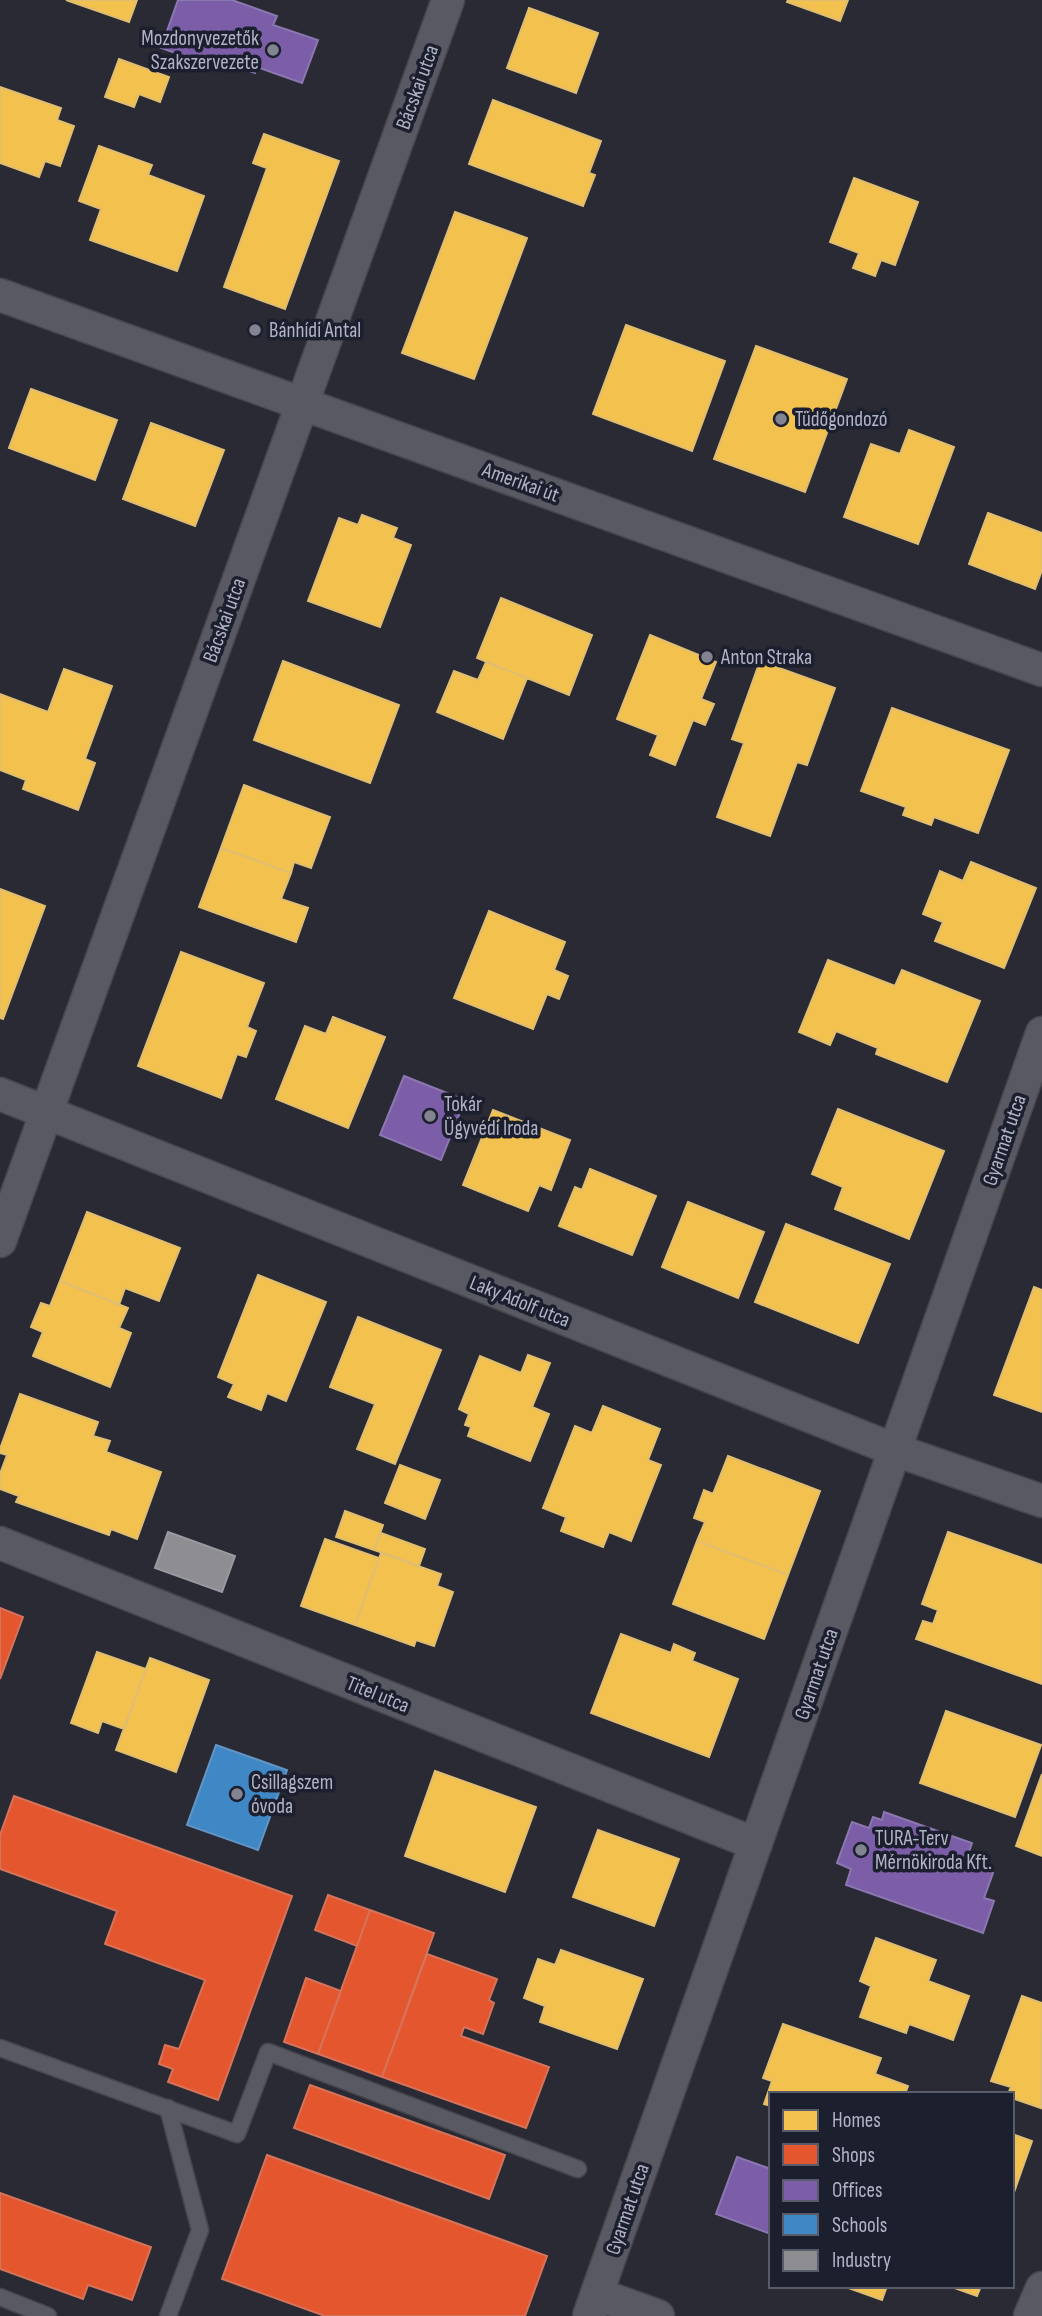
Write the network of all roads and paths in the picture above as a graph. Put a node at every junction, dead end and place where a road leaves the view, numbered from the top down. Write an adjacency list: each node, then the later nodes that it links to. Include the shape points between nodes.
1 (448, 0): 3 (street, Bácskai utca)
2 (0, 295): 3 (street, Amerikai út)
3 (303, 404): 4 (street, Amerikai út); 7 (street, Bácskai utca)
4 (1042, 670)
5 (1042, 1033): 9 (street, Gyarmat utca)
6 (0, 1094): 7 (street, Laky Adolf utca)
7 (46, 1112): 8 (street, Bácskai utca); 9 (street, Laky Adolf utca)
8 (0, 1241)
9 (895, 1450): 10 (street, Laky Adolf utca); 12 (street, Gyarmat utca)
10 (1042, 1501)
11 (0, 1543): 12 (street, Titel utca)
12 (756, 1844): 18 (street, Gyarmat utca)
13 (0, 2048): 14 (lane)
14 (168, 2108): 15 (lane, via 237,2134 268,2052); 20 (lane, via 200,2230)
15 (578, 2169)
16 (1042, 2288): 22 (street)
17 (0, 2297): 19 (lane)
18 (593, 2305): 21 (street)
19 (48, 2316)
20 (168, 2316)
21 (658, 2316)
22 (1030, 2316)

